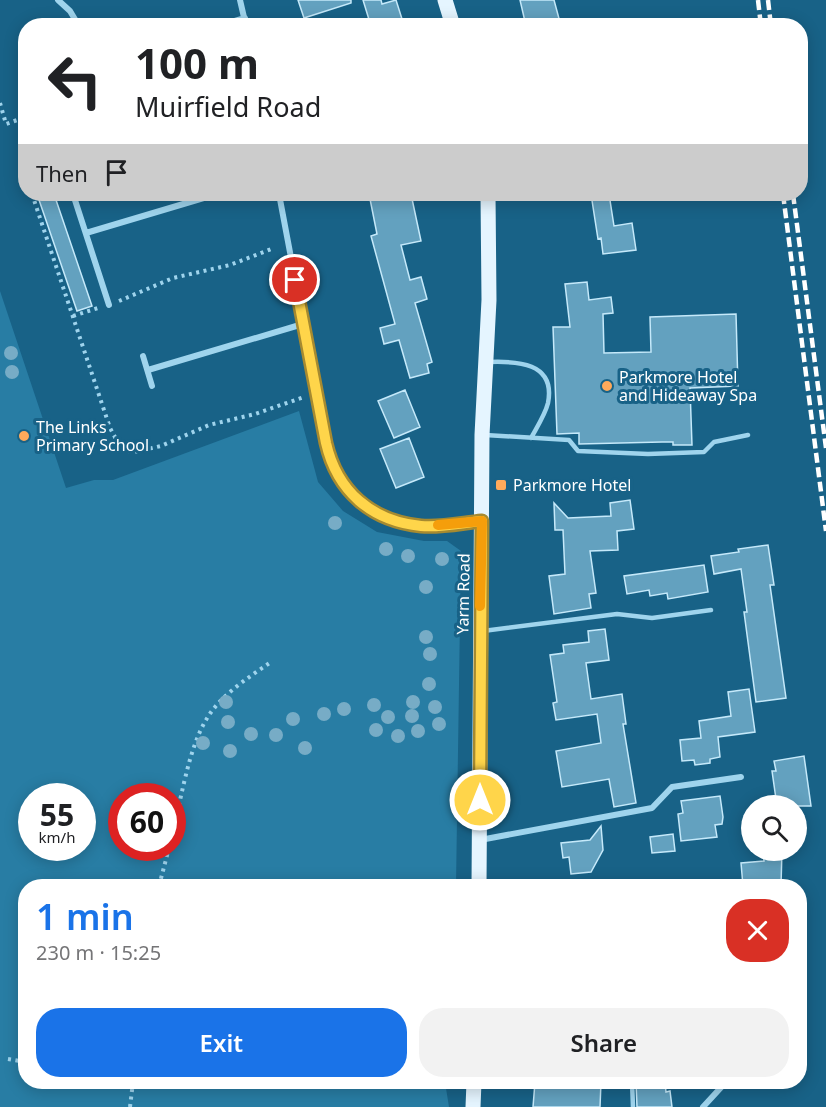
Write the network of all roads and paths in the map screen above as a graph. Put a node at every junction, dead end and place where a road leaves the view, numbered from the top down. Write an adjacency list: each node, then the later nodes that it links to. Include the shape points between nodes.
1 (58, 0): 4 (street)
2 (240, 0): 5 (street)
3 (445, 0): 6 (main road)
4 (74, 18)
5 (245, 18)
6 (451, 18)
7 (0, 104): 8 (path, via 6,124)
8 (18, 120)
9 (75, 201): 13 (street)
10 (193, 201): 13 (street)
11 (280, 201): 17 (street)
12 (488, 201): 19 (main road, Yarm Road)
13 (86, 233): 15 (street)
14 (274, 248): 15 (path, via 230,265 173,278)
15 (109, 305): 16 (path)
16 (73, 316)
17 (303, 324): 20 (street); 25 (street, via 330,460 338,478 354,496 371,511 395,521 422,526)
18 (143, 356): 20 (street)
19 (486, 362): 22 (main road, Yarm Road); 24 (lane, via 531,364 544,379 548,402)
20 (148, 370): 21 (street)
21 (152, 386)
22 (482, 435): 24 (lane); 25 (main road, Yarm Road)
23 (748, 435): 24 (lane, via 714,441 704,452 648,454 578,451 569,440)
24 (531, 438)
25 (482, 521): 27 (main road, Yarm Road)
26 (711, 610): 27 (lane, via 652,618 617,614)
27 (480, 631): 31 (main road, Yarm Road)
28 (271, 662): 30 (path, via 234,687 206,720)
29 (741, 777): 31 (street, via 672,787 652,808)
30 (185, 783)
31 (480, 840): 34 (main road, Yarm Road)
32 (166, 861): 33 (path)
33 (161, 879)
34 (479, 879)
35 (8, 1059): 36 (path)
36 (18, 1061)
37 (132, 1089): 41 (path)
38 (474, 1089): 42 (main road)
39 (632, 1089): 43 (lane)
40 (720, 1089): 44 (street)
41 (130, 1107)
42 (473, 1107)
43 (633, 1107)
44 (703, 1107)

